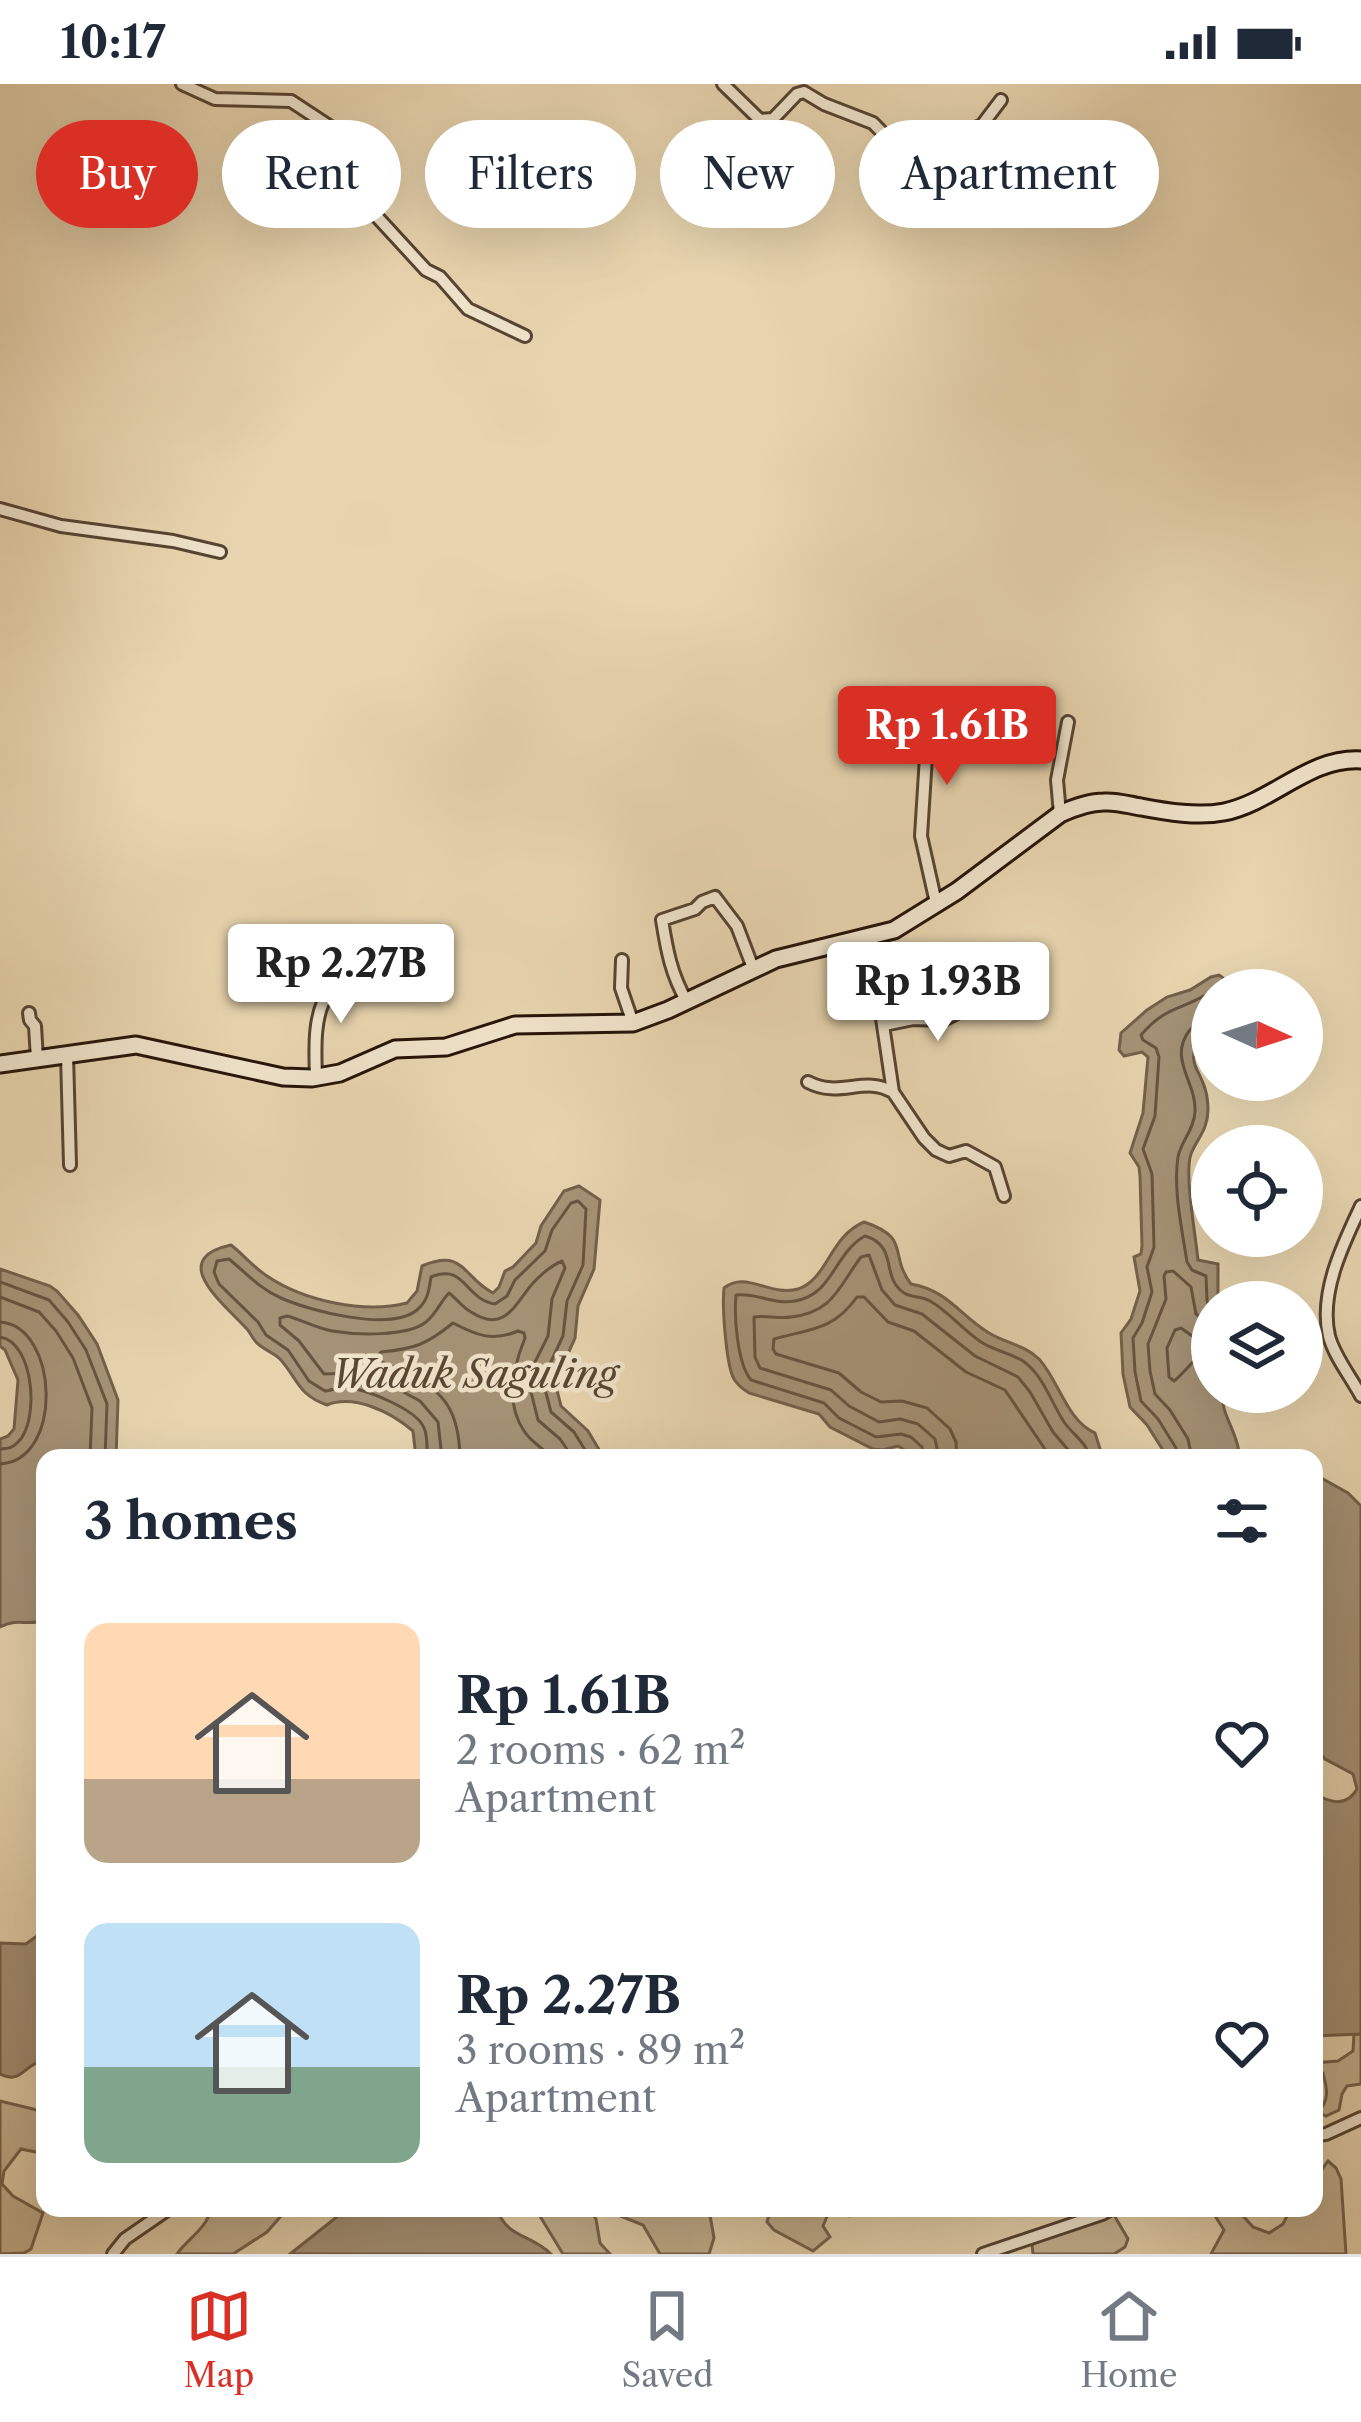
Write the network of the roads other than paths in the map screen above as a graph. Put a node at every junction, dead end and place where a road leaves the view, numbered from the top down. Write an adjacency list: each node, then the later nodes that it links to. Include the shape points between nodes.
1 (182, 84): 4 (street, via 215,99 291,101 373,155 380,167 369,208 468,309)
2 (723, 84): 3 (street, via 760,120 773,119 804,92 874,123 912,158 982,125)
3 (1001, 100)
4 (525, 336)
5 (0, 509): 6 (street)
6 (220, 552)
7 (1009, 711): 11 (street, via 975,726 928,725 921,836)
8 (1068, 722): 10 (street)
9 (1361, 760): 10 (main road, via 1325,764 1228,811 1101,801)
10 (1060, 814): 11 (main road)
11 (936, 903): 12 (main road)
12 (870, 938): 14 (main road); 20 (street)
13 (622, 960): 19 (street)
14 (753, 968): 16 (main road); 16 (street, via 715,897 662,920 667,958)
15 (329, 976): 24 (street, via 315,1033)
16 (687, 1002): 19 (main road)
17 (975, 1004): 20 (street, via 943,1020)
18 (29, 1012): 22 (street)
19 (633, 1023): 24 (main road, via 515,1025 446,1047 395,1049)
20 (884, 1024): 26 (street)
21 (67, 1055): 22 (main road); 24 (main road, via 136,1045); 27 (street)
22 (37, 1059): 23 (main road)
23 (0, 1064)
24 (316, 1077)
25 (808, 1082): 26 (street)
26 (893, 1092): 28 (street, via 936,1150 966,1151 994,1167)
27 (70, 1165)
28 (1004, 1196)
29 (1361, 1206): 30 (street, via 1335,1269 1328,1318)
30 (1361, 1396)
31 (1361, 2118): 32 (street)
32 (1323, 2134)
33 (157, 2217): 35 (street)
34 (1093, 2217): 36 (street)
35 (113, 2254)
36 (982, 2254)

